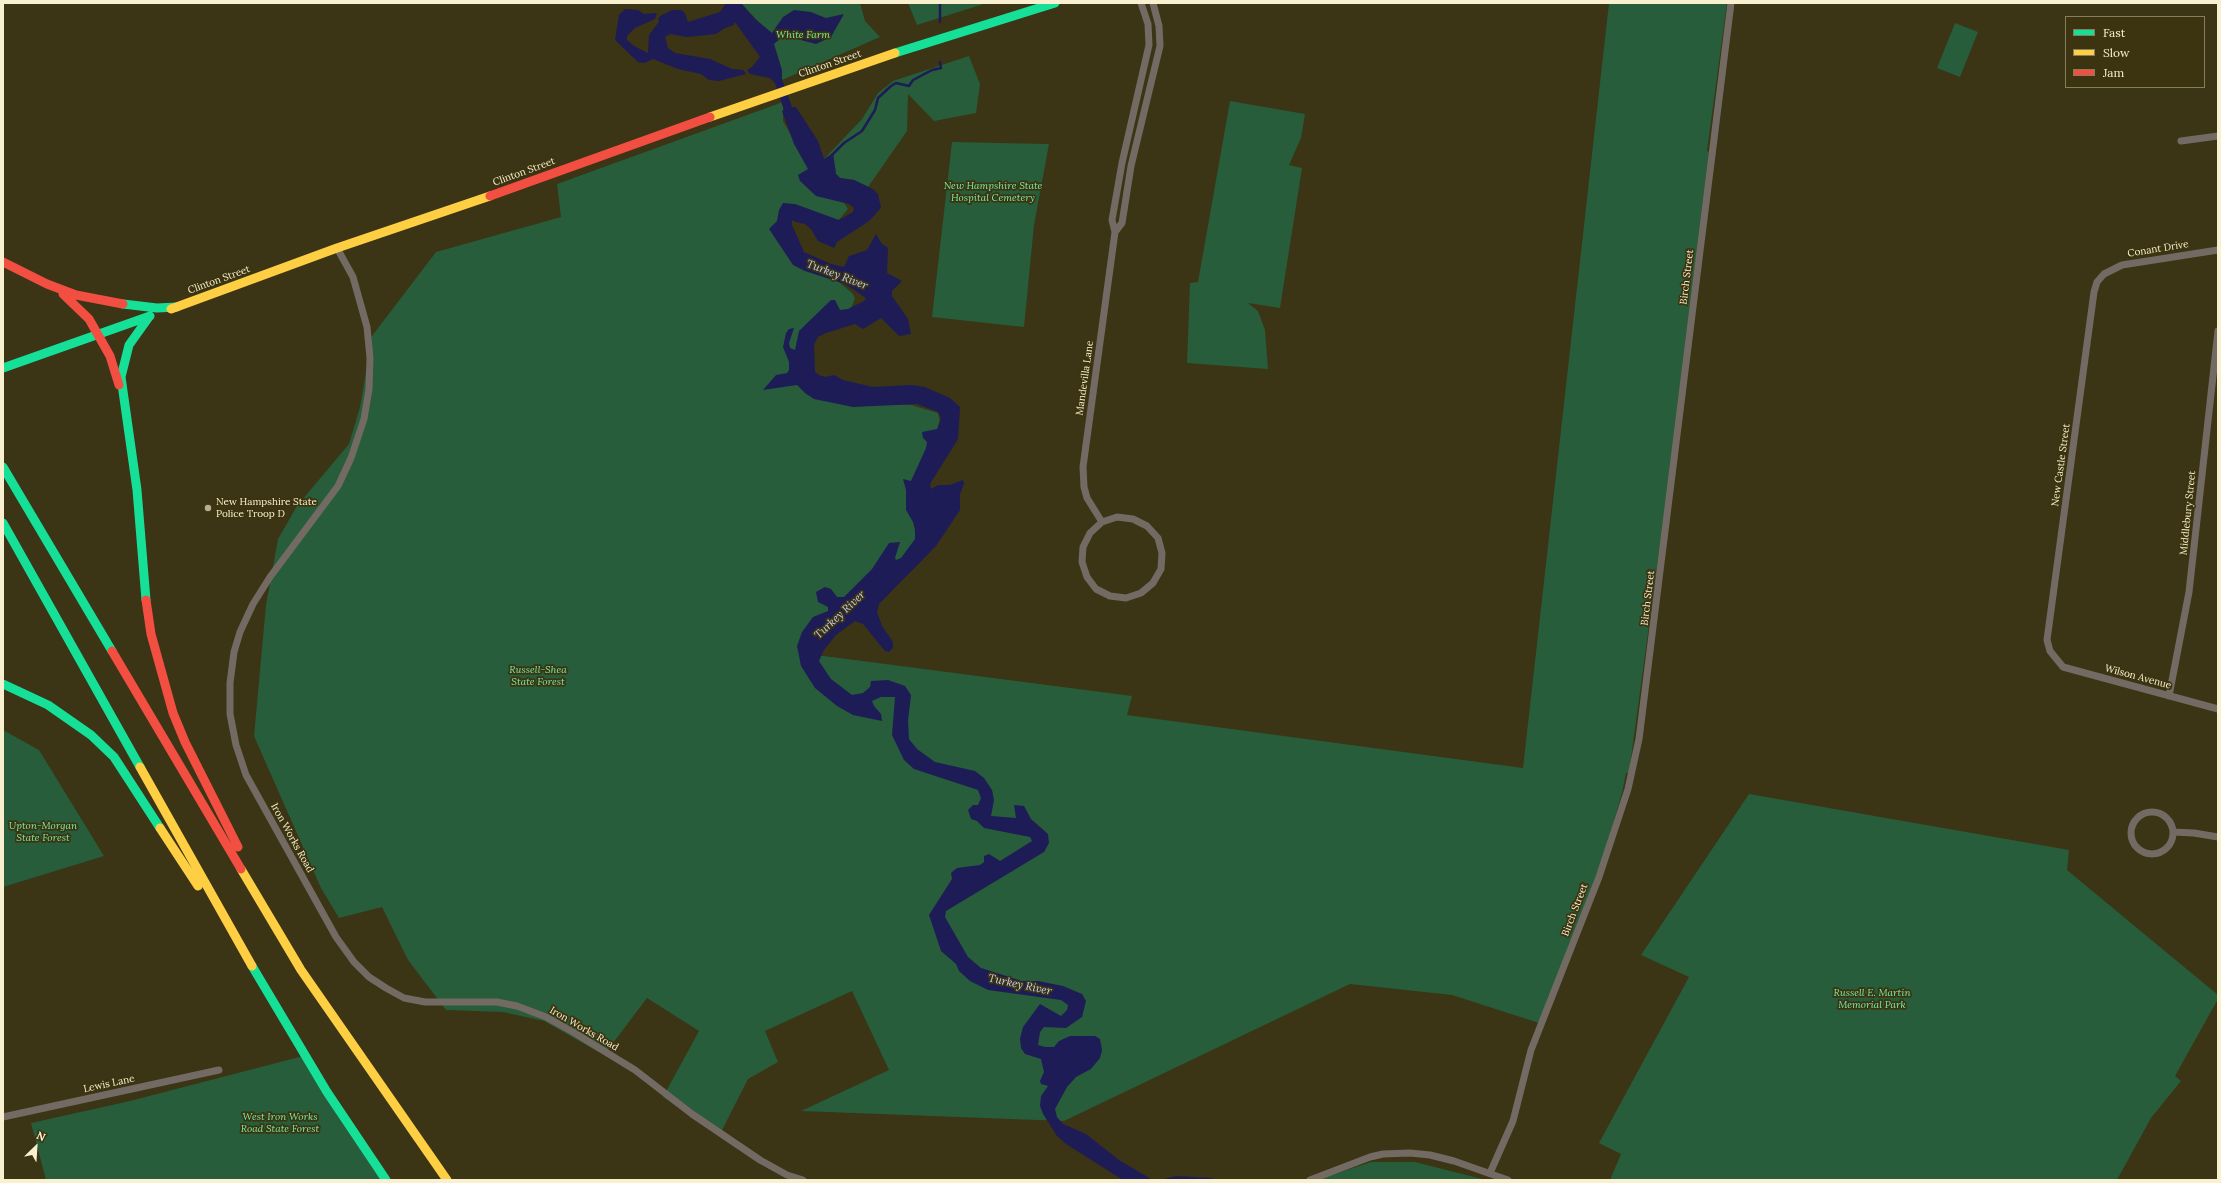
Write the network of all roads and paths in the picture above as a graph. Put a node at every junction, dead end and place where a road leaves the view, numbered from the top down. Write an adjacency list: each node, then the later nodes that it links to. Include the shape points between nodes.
1 (1056, 3): 12 (main road, Clinton Street, via 948,35)
2 (1141, 3): 5 (street, Mandevilla Lane, via 1148,24 1149,38)
3 (1153, 3): 6 (street, Mandevilla Lane, via 1160,46)
4 (1731, 3): 36 (street, Birch Street, via 1639,739 1628,789 1599,877 1531,1050 1517,1111)
5 (1142, 77): 6 (street); 9 (street, Mandevilla Lane)
6 (1152, 81): 10 (street, Mandevilla Lane)
7 (2218, 136): 8 (street)
8 (2181, 141)
9 (1122, 163): 10 (street); 11 (street, Mandevilla Lane, via 1112,220)
10 (1132, 166): 11 (street, Mandevilla Lane, via 1122,222)
11 (1115, 232): 24 (street, Mandevilla Lane, via 1083,467 1087,498)
12 (337, 248): 17 (main road, Clinton Street); 39 (street, Iron Works Road, via 353,277 366,327 370,358 369,389 364,419 338,486 270,577 240,632 234,652 230,683 230,714 236,745 246,775 336,937 354,962 369,977 404,998 425,1002 497,1002 517,1006 546,1017 635,1070 692,1114 760,1160 787,1175)
13 (2218, 250): 15 (street, Conant Drive, via 2122,265)
14 (3, 262): 16 (main road)
15 (2104, 274): 26 (street, New Castle Street, via 2097,282 2094,292 2047,640)
16 (47, 284): 17 (main road, via 96,300 157,308); 20 (main road, via 69,297)
17 (176, 307): 18 (main road, Clinton Street)
18 (149, 317): 20 (main road, Clinton Street); 22 (main road, via 129,345 121,377)
19 (2218, 331): 28 (street, Middlebury Street, via 2189,592)
20 (99, 335): 21 (main road, Clinton Street); 22 (main road, via 110,356)
21 (3, 368)
22 (123, 399): 33 (main road, via 137,490 145,593 151,634 173,714)
23 (3, 467): 33 (main road)
24 (1102, 522): 24 (street, via 1117,518 1133,519 1147,526 1158,538 1162,553 1161,569 1153,583 1141,593 1126,598 1110,596 1096,589 1087,577 1082,562 1083,546 1090,533)
25 (3, 523): 32 (main road)
26 (2056, 660): 28 (street, Wilson Avenue, via 2063,667)
27 (3, 684): 32 (main road, via 48,704 90,735 114,757 163,836)
28 (2169, 696): 29 (street, Wilson Avenue)
29 (2218, 709)
30 (2173, 832): 30 (street, via 2168,820 2150,812 2137,818 2130,836 2137,849 2150,855 2164,851 2172,840); 31 (street)
31 (2218, 837)
32 (247, 958): 37 (main road, via 327,1092)
33 (301, 970): 38 (main road)
34 (218, 1070): 35 (street, Lewis Lane)
35 (3, 1117)
36 (1490, 1173): 40 (street, via 1430,1155 1398,1153 1370,1157); 41 (street)
37 (386, 1180)
38 (447, 1180)
39 (803, 1180)
40 (1310, 1180)
41 (1508, 1180)

